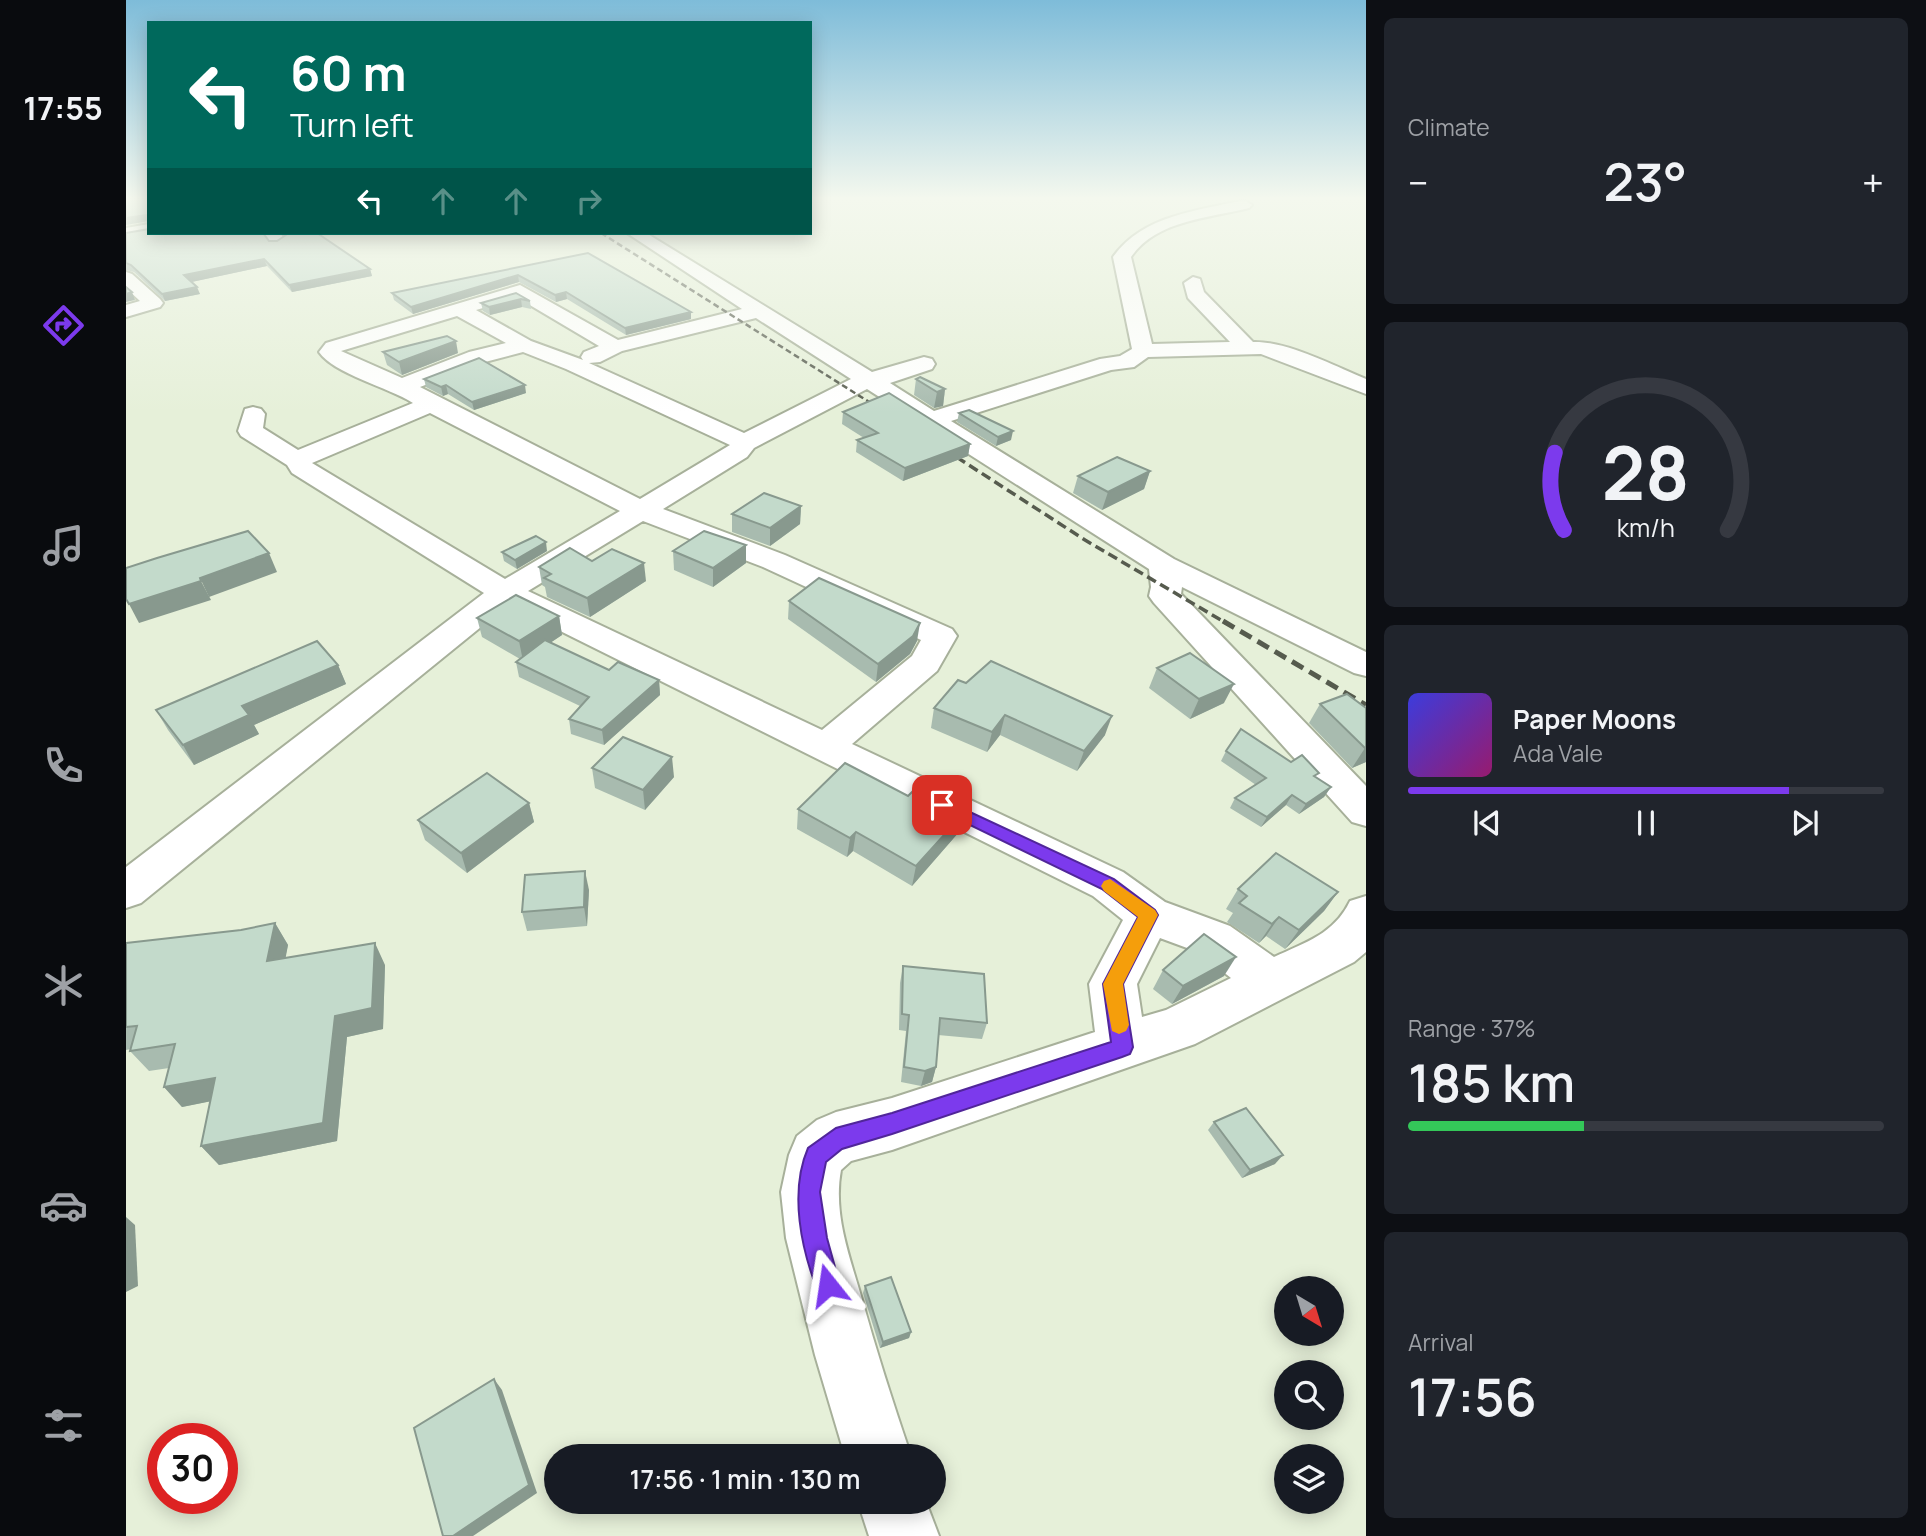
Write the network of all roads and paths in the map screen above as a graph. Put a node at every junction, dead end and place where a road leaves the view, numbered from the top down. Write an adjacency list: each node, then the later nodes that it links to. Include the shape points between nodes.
1 (693, 270): 7 (street)
2 (1125, 270): 11 (street)
3 (126, 278): 6 (street, via 153,303)
4 (1193, 283): 10 (street, via 1195,294)
5 (459, 310): 8 (street); 9 (street, via 520,291); 15 (street, via 333,347 330,352 338,360)
6 (126, 311)
7 (758, 311): 9 (street); 14 (street)
8 (524, 345): 12 (street); 15 (street, via 477,357)
9 (615, 347): 12 (street)
10 (1246, 347): 11 (street); 16 (street, via 1304,361)
11 (1143, 351): 19 (street, via 1126,362)
12 (574, 364): 20 (street)
13 (925, 364): 14 (street)
14 (866, 380): 19 (street); 20 (street)
15 (402, 386): 17 (street)
16 (1366, 387)
17 (431, 404): 21 (street); 22 (street)
18 (253, 414): 21 (street, via 250,431)
19 (930, 420): 23 (street)
20 (745, 443): 22 (street, via 738,452)
21 (296, 460): 24 (street)
22 (640, 510): 24 (street); 26 (street, via 774,561 940,636 925,663)
23 (1163, 565): 25 (street); 27 (street, via 1165,596)
24 (506, 592): 26 (street); 28 (street)
25 (1366, 665)
26 (824, 748): 30 (street, via 1108,884)
27 (1366, 811)
28 (126, 891)
29 (1366, 914): 31 (street, via 1358,932 1338,948)
30 (1149, 915): 31 (street, via 1214,939); 32 (street, via 1113,984)
31 (1272, 982): 32 (street, via 1178,1028)
32 (1122, 1047): 33 (street, via 836,1139 816,1156 808,1192 815,1238)
33 (874, 1444)
34 (896, 1514): 35 (street)
35 (904, 1536)

